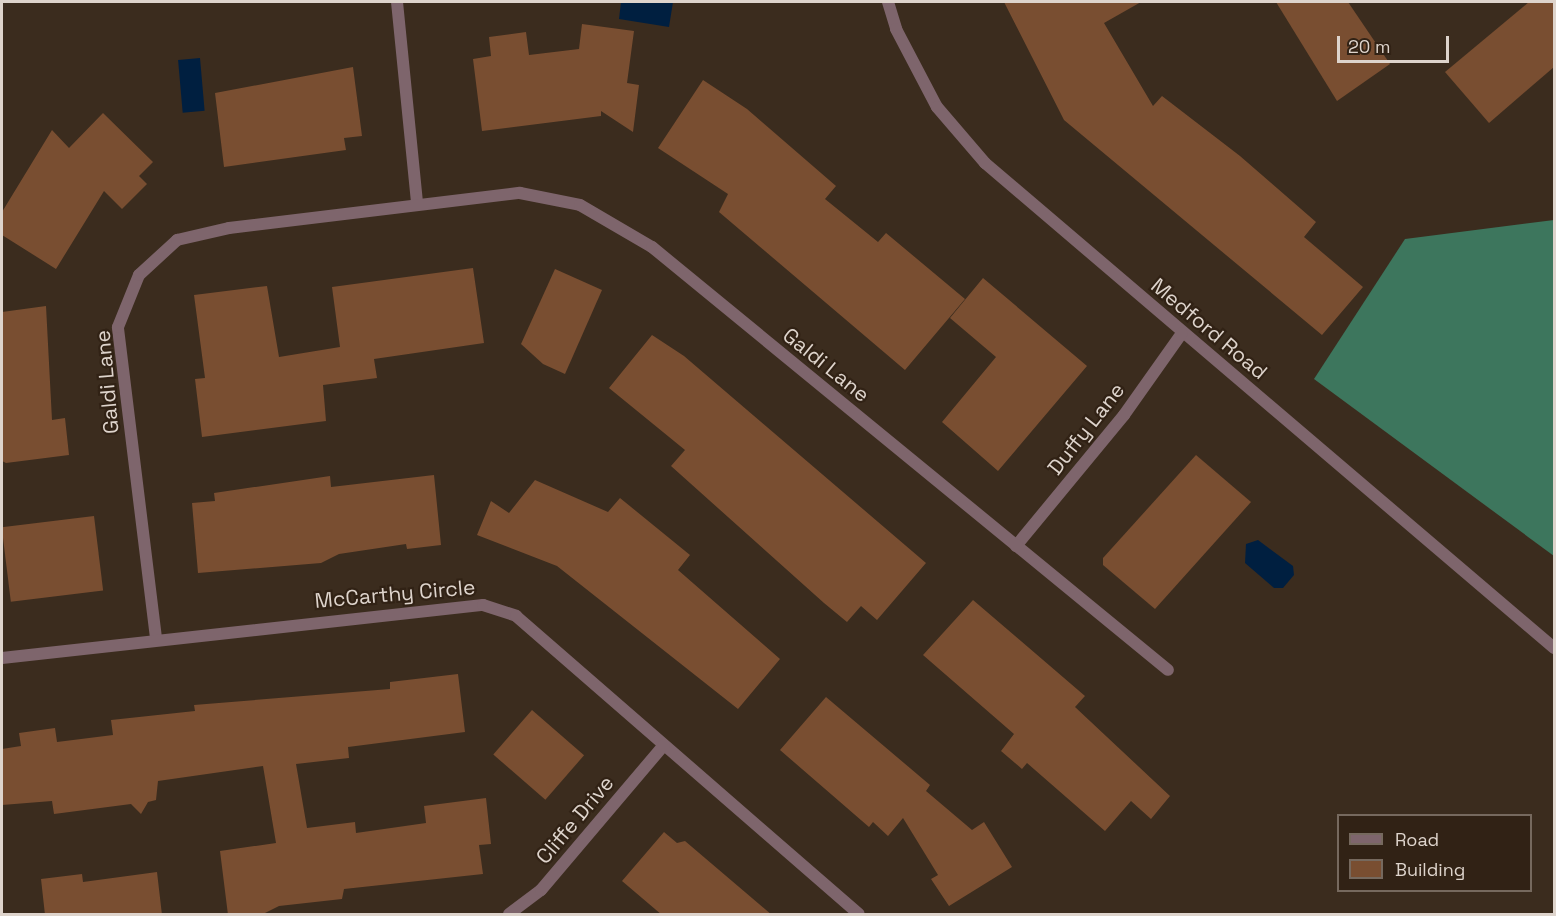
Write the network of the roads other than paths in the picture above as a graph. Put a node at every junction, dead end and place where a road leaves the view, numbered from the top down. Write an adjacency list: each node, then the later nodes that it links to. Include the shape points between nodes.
1 (397, 2): 3 (street)
2 (888, 2): 4 (street, Medford Road, via 896,29 937,107 985,163)
3 (417, 201): 5 (street, Galdi Lane, via 520,193 580,205 652,247); 6 (street, Galdi Lane, via 177,240 139,275 118,327)
4 (1182, 333): 5 (street, Duffy Lane, via 1124,415); 7 (street, Medford Road)
5 (1016, 546): 9 (street, Galdi Lane)
6 (156, 638): 8 (street, McCarthy Circle); 10 (street, McCarthy Circle, via 483,605 516,616)
7 (1554, 648)
8 (2, 658)
9 (1168, 669)
10 (664, 745): 11 (street, Cliffe Drive, via 541,890); 12 (street, McCarthy Circle)
11 (509, 915)
12 (859, 915)

